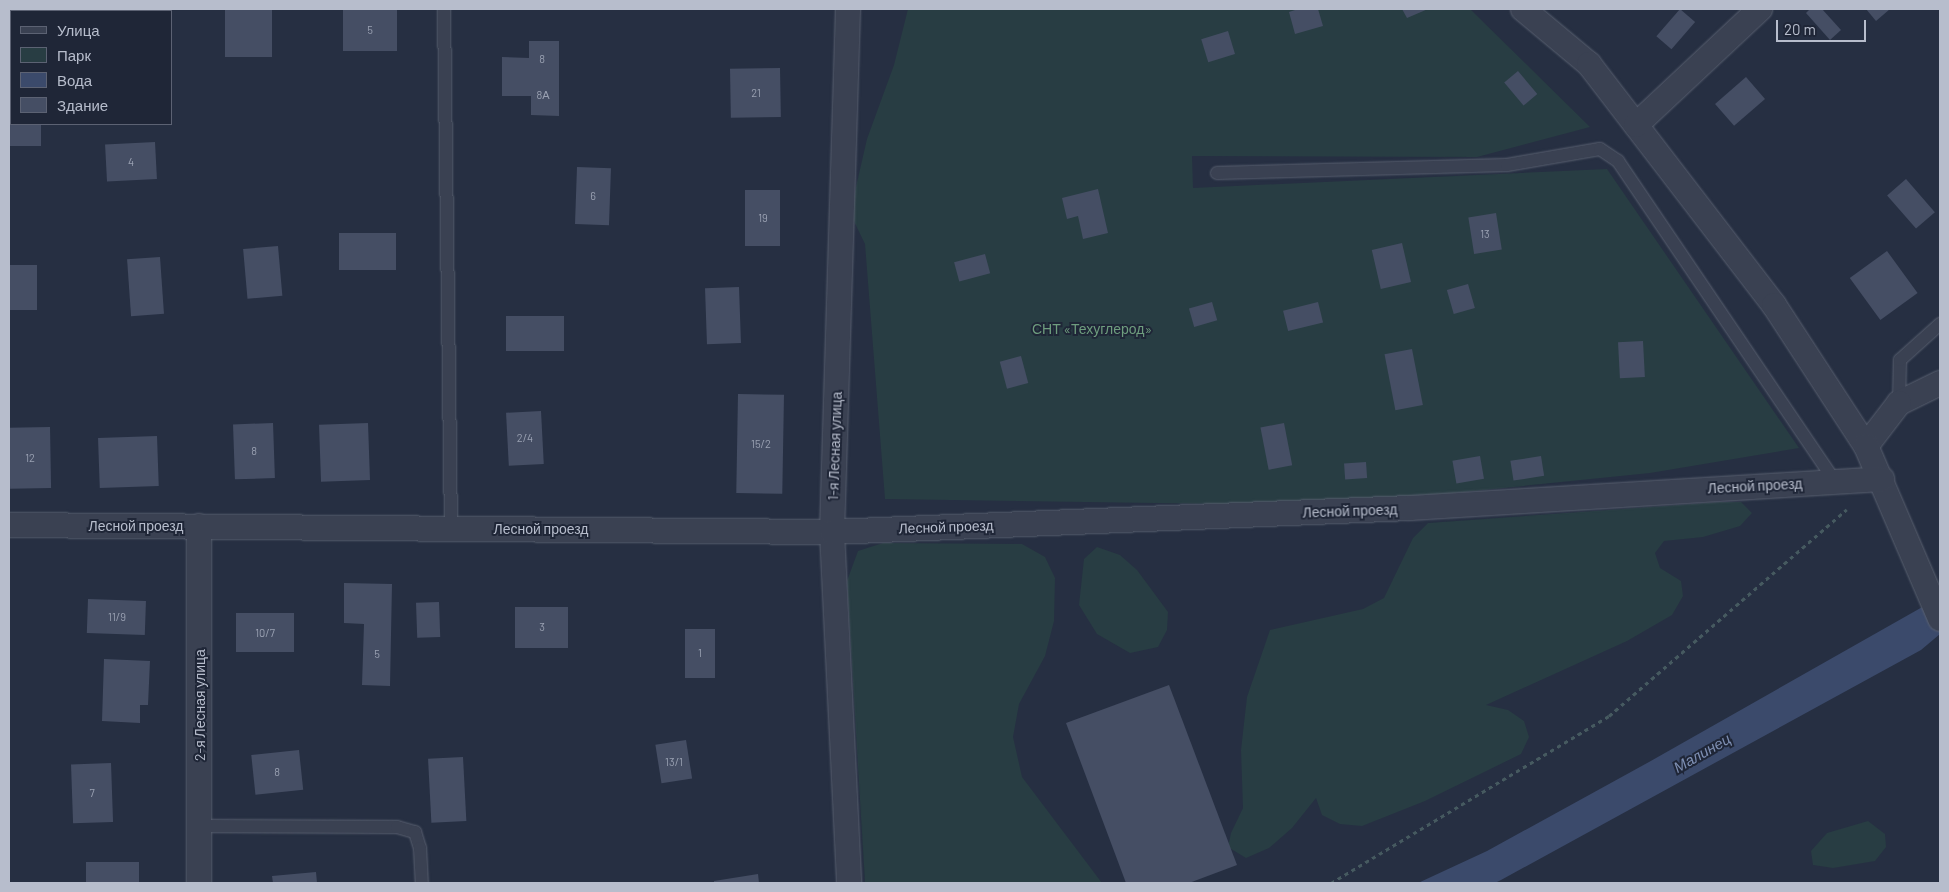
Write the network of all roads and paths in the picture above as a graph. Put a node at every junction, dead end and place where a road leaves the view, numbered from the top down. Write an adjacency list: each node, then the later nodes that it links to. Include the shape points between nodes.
1 (444, 9): 15 (lane)
2 (848, 9): 16 (street, 1-я Лесная улица)
3 (1523, 9): 5 (street, via 1588,64)
4 (1760, 9): 5 (street)
5 (1636, 125): 10 (street, via 1774,305)
6 (1217, 173): 12 (lane, via 1507,165 1600,149 1618,160)
7 (1940, 324): 9 (lane, via 1900,360)
8 (1940, 383): 9 (street)
9 (1899, 403): 10 (street)
10 (1866, 446): 11 (street)
11 (1882, 480): 12 (street, Лесной проезд); 17 (street); 22 (path, via 1609,716)
12 (1835, 482): 16 (street, Лесной проезд, via 1410,508)
13 (9, 525): 14 (street, Лесной проезд)
14 (199, 526): 15 (street, Лесной проезд); 18 (street, 2-я Лесная улица)
15 (451, 529): 16 (street, Лесной проезд)
16 (832, 532): 21 (street, 1-я Лесная улица)
17 (1940, 619)
18 (201, 826): 19 (street, 2-я Лесная улица); 20 (lane, via 397,827 415,832 420,848)
19 (199, 883)
20 (422, 883)
21 (849, 883)
22 (1331, 883)

